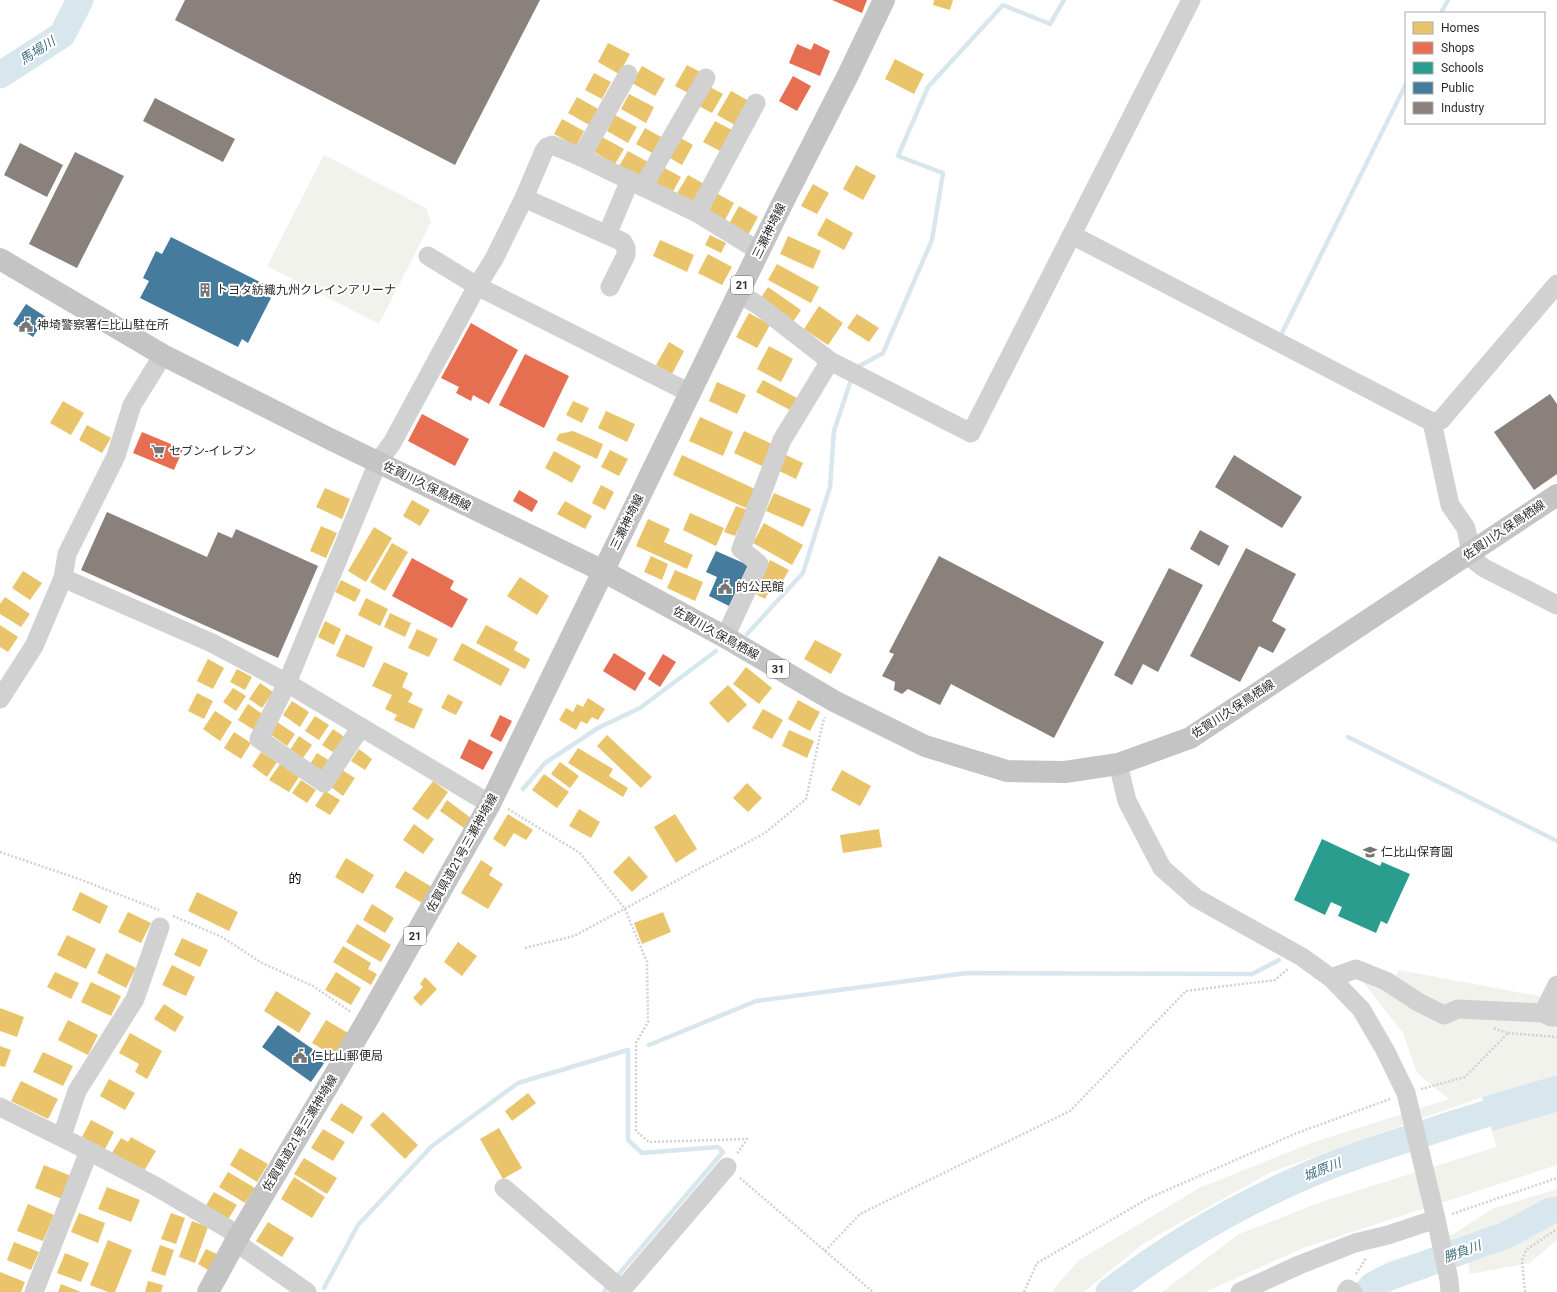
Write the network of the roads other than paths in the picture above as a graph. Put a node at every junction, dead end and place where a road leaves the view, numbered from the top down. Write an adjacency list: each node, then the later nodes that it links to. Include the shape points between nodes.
1 (884, 0): 12 (main road, 三瀬神埼線 / 21)
2 (1191, 0): 10 (street)
3 (628, 74): 6 (street)
4 (706, 78): 7 (street)
5 (756, 102): 9 (street)
6 (581, 157): 7 (street); 8 (street, via 552,146 548,147)
7 (637, 183): 9 (street); 11 (street)
8 (524, 198): 11 (street); 16 (street, via 494,259)
9 (698, 213): 12 (street)
10 (1072, 235): 20 (street, via 971,433); 22 (street)
11 (607, 236): 17 (street, via 623,242 626,248 626,255)
12 (759, 251): 18 (main road, 三瀬神埼線 / 21)
13 (428, 256): 16 (street)
14 (0, 259): 19 (main road, 佐賀川久保鳥栖線 / 31)
15 (1557, 284): 22 (street, via 1441,420)
16 (477, 286): 21 (street); 23 (street, via 392,443)
17 (610, 287)
18 (738, 293): 20 (street); 21 (main road, 三瀬神埼線 / 21)
19 (163, 355): 23 (main road, 佐賀川久保鳥栖線 / 31); 27 (street, via 132,406 116,456 67,554)
20 (846, 369): 29 (street, via 782,440 741,549 759,564)
21 (690, 393): 26 (main road, 三瀬神埼線 / 21)
22 (1432, 422): 25 (street, via 1450,505 1466,528)
23 (378, 462): 26 (main road, 佐賀川久保鳥栖線 / 31); 30 (street)
24 (1557, 495): 25 (main road, 佐賀川久保鳥栖線 / 31)
25 (1471, 552): 28 (street, via 1475,561 1484,568); 33 (main road, 佐賀川久保鳥栖線 / 31, via 1190,738)
26 (603, 571): 29 (main road, 佐賀川久保鳥栖線 / 31); 34 (main road, 佐賀県道21号三瀬神埼線 / 21)
27 (63, 578): 30 (street, via 212,643); 31 (street, via 34,646)
28 (1557, 605)
29 (724, 637): 33 (main road, 佐賀川久保鳥栖線 / 31, via 834,701 925,746 1007,771 1065,772)
30 (287, 683): 32 (street); 32 (street, via 259,739 324,783)
31 (0, 699)
32 (361, 727): 34 (street)
33 (1118, 764): 36 (street, via 1127,801 1162,868 1196,898 1302,957)
34 (490, 804): 45 (main road, 佐賀県道21号三瀬神埼線 / 21, via 366,1022)
35 (165, 918): 40 (street, via 135,999 77,1091)
36 (1331, 978): 38 (street, via 1356,969 1386,981 1418,1002 1444,1014 1458,1009); 44 (street, via 1361,1009 1406,1093)
37 (1557, 985): 38 (street)
38 (1550, 1015)
39 (0, 1107): 40 (street)
40 (62, 1136): 41 (street)
41 (88, 1151): 45 (street, via 230,1230); 48 (street)
42 (727, 1167): 47 (street)
43 (504, 1188): 47 (street)
44 (1436, 1219): 46 (street); 51 (street, via 1355,1243)
45 (237, 1239): 49 (main road, 佐賀県道21号三瀬神埼線 / 21); 50 (street, via 244,1248)
46 (1449, 1286)
47 (621, 1291)
48 (34, 1292)
49 (208, 1292)
50 (307, 1292)
51 (1240, 1292)

